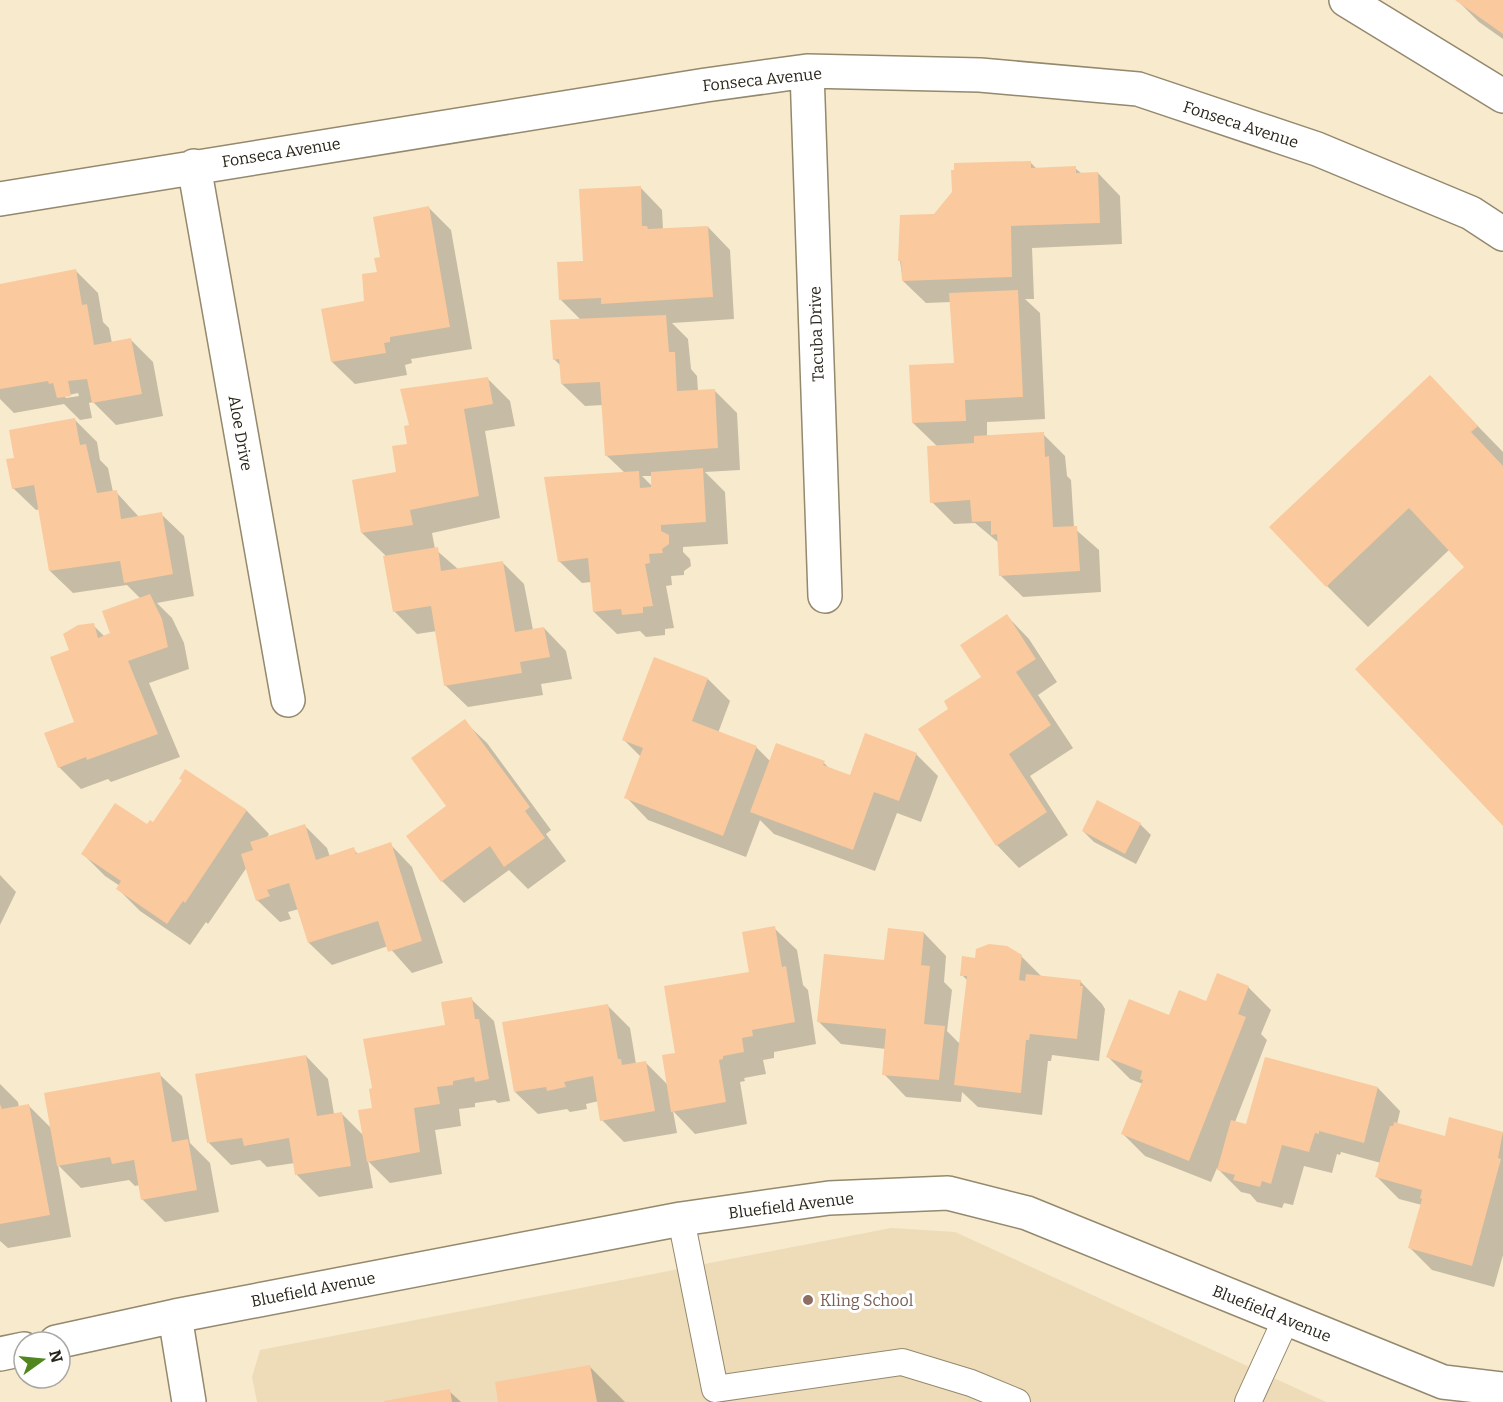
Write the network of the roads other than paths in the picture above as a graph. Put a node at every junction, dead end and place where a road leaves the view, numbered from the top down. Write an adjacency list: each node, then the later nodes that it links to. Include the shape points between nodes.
1 (1346, 0): 3 (street)
2 (807, 71): 4 (street, Fonseca Avenue); 6 (street, Fonseca Avenue, via 980,75 1138,89 1317,149 1470,213); 7 (street, Tacuba Drive)
3 (1503, 96)
4 (194, 166): 5 (street, Fonseca Avenue); 8 (street, Aloe Drive)
5 (0, 199)
6 (1503, 234)
7 (825, 596)
8 (288, 700)
9 (681, 1219): 10 (street, Bluefield Avenue); 11 (street, Bluefield Avenue, via 829,1198 948,1193 1027,1213); 16 (lane, via 716,1389 902,1362)
10 (175, 1316): 12 (street, Bluefield Avenue); 15 (street)
11 (1286, 1319): 14 (street, Bluefield Avenue); 17 (lane)
12 (72, 1339)
13 (1503, 1389): 14 (street, Bluefield Avenue)
14 (1445, 1392)
15 (189, 1402)
16 (1017, 1402)
17 (1248, 1402)

